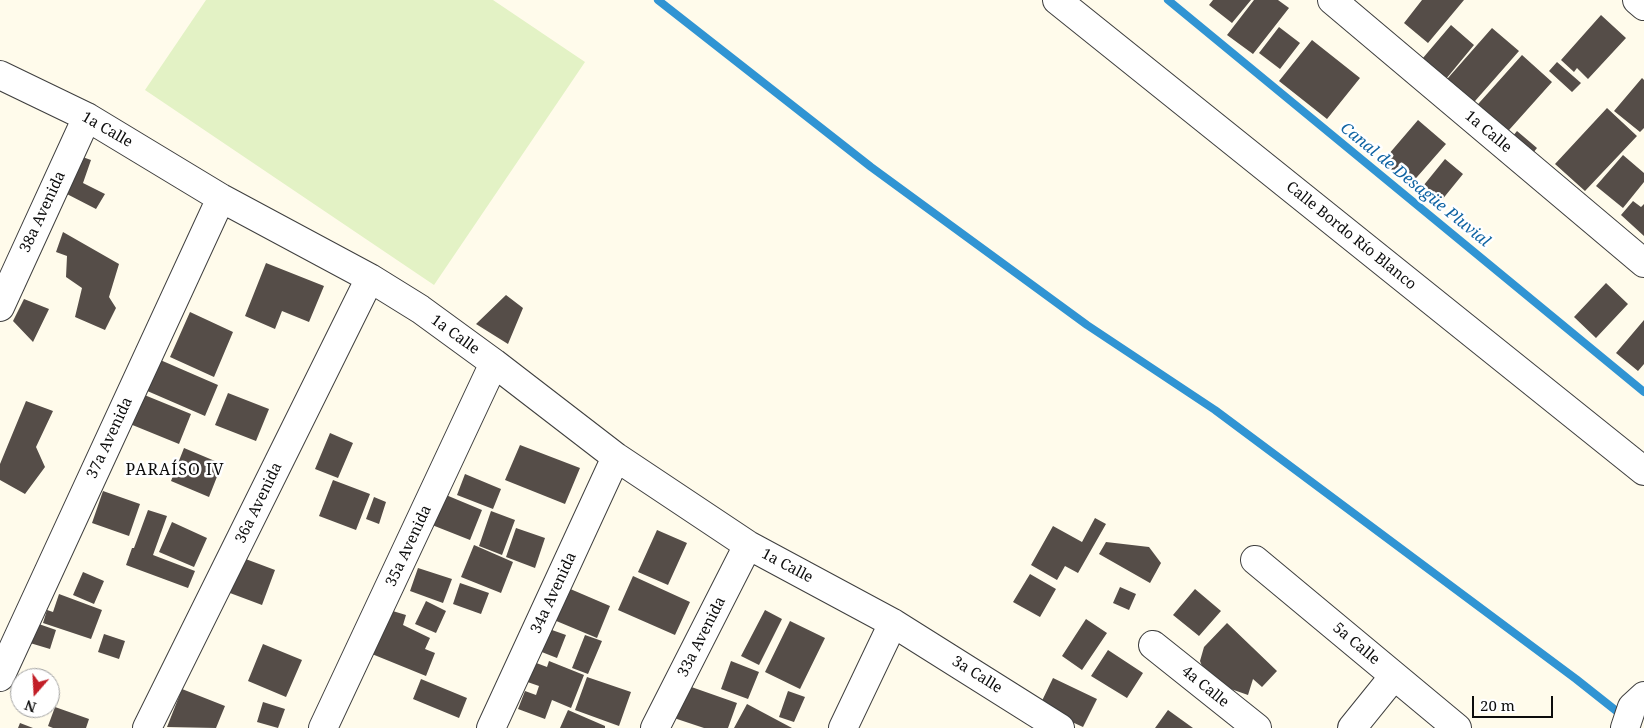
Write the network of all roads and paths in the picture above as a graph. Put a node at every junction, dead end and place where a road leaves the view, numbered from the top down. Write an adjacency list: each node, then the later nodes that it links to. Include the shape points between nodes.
1 (1057, 0): 13 (street, Calle Bordo Río Blanco)
2 (1332, 0): 8 (street, 1a Calle)
3 (1637, 0): 4 (street)
4 (1644, 6)
5 (0, 75): 6 (street, 1a Calle)
6 (87, 117): 7 (street, 1a Calle); 10 (street, 38a Avenida)
7 (221, 198): 9 (street, 1a Calle); 19 (street, 37a Avenida)
8 (1644, 263)
9 (370, 278): 11 (street, 1a Calle, via 420,309); 21 (street, 36a Avenida)
10 (0, 307)
11 (494, 363): 12 (street, 1a Calle); 22 (street, 35a Avenida)
12 (616, 458): 14 (street, 1a Calle); 23 (street, 34a Avenida)
13 (1644, 472)
14 (748, 545): 16 (street, 1a Calle); 24 (street, 33a Avenida)
15 (1255, 560): 18 (street, 5a Calle)
16 (893, 623): 25 (street); 26 (street, 3a Calle)
17 (1153, 645): 27 (street, 4a Calle)
18 (1394, 676): 28 (street); 29 (street, 5a Calle)
19 (0, 677)
20 (1644, 696): 30 (street, via 1632,707)
21 (147, 728)
22 (323, 728)
23 (491, 728)
24 (655, 728)
25 (843, 728)
26 (1060, 728)
27 (1257, 728)
28 (1352, 728)
29 (1457, 728)
30 (1625, 728)

